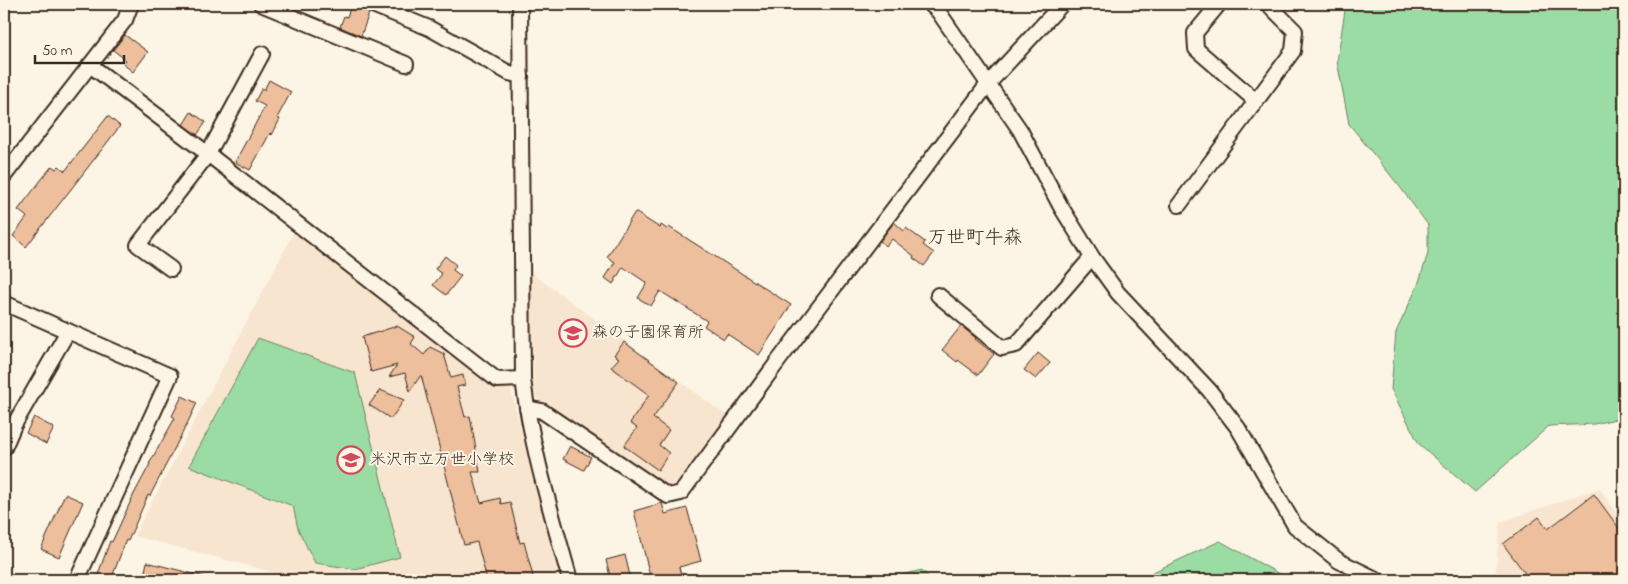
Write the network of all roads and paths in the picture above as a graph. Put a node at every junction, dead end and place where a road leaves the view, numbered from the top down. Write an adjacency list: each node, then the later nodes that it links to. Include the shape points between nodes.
1 (131, 4): 11 (street, via 124,20)
2 (261, 4): 10 (street)
3 (370, 4): 12 (street, via 429,28 509,73)
4 (520, 4): 12 (street)
5 (930, 4): 13 (street)
6 (1062, 4): 13 (street)
7 (1219, 4): 14 (street, via 1195,33 1196,49)
8 (1268, 4): 14 (street, via 1294,30 1293,50)
9 (262, 54): 15 (street)
10 (406, 64)
11 (90, 65): 15 (street); 16 (street)
12 (521, 76): 23 (street)
13 (988, 84): 18 (street, via 1020,130); 24 (street, via 681,493 668,496 542,411)
14 (1256, 101): 17 (street)
15 (208, 154): 19 (street, via 138,245); 23 (street, via 497,380)
16 (4, 176)
17 (1179, 205)
18 (1092, 257): 20 (street, via 1016,345 1002,348); 28 (street, via 1118,293 1209,390 1238,428 1296,526 1338,561)
19 (171, 269)
20 (938, 296)
21 (4, 303): 22 (street)
22 (68, 331): 25 (street); 26 (street, via 170,376)
23 (523, 380): 24 (street)
24 (527, 408): 27 (street)
25 (4, 448)
26 (77, 580)
27 (570, 580)
28 (1378, 580)

